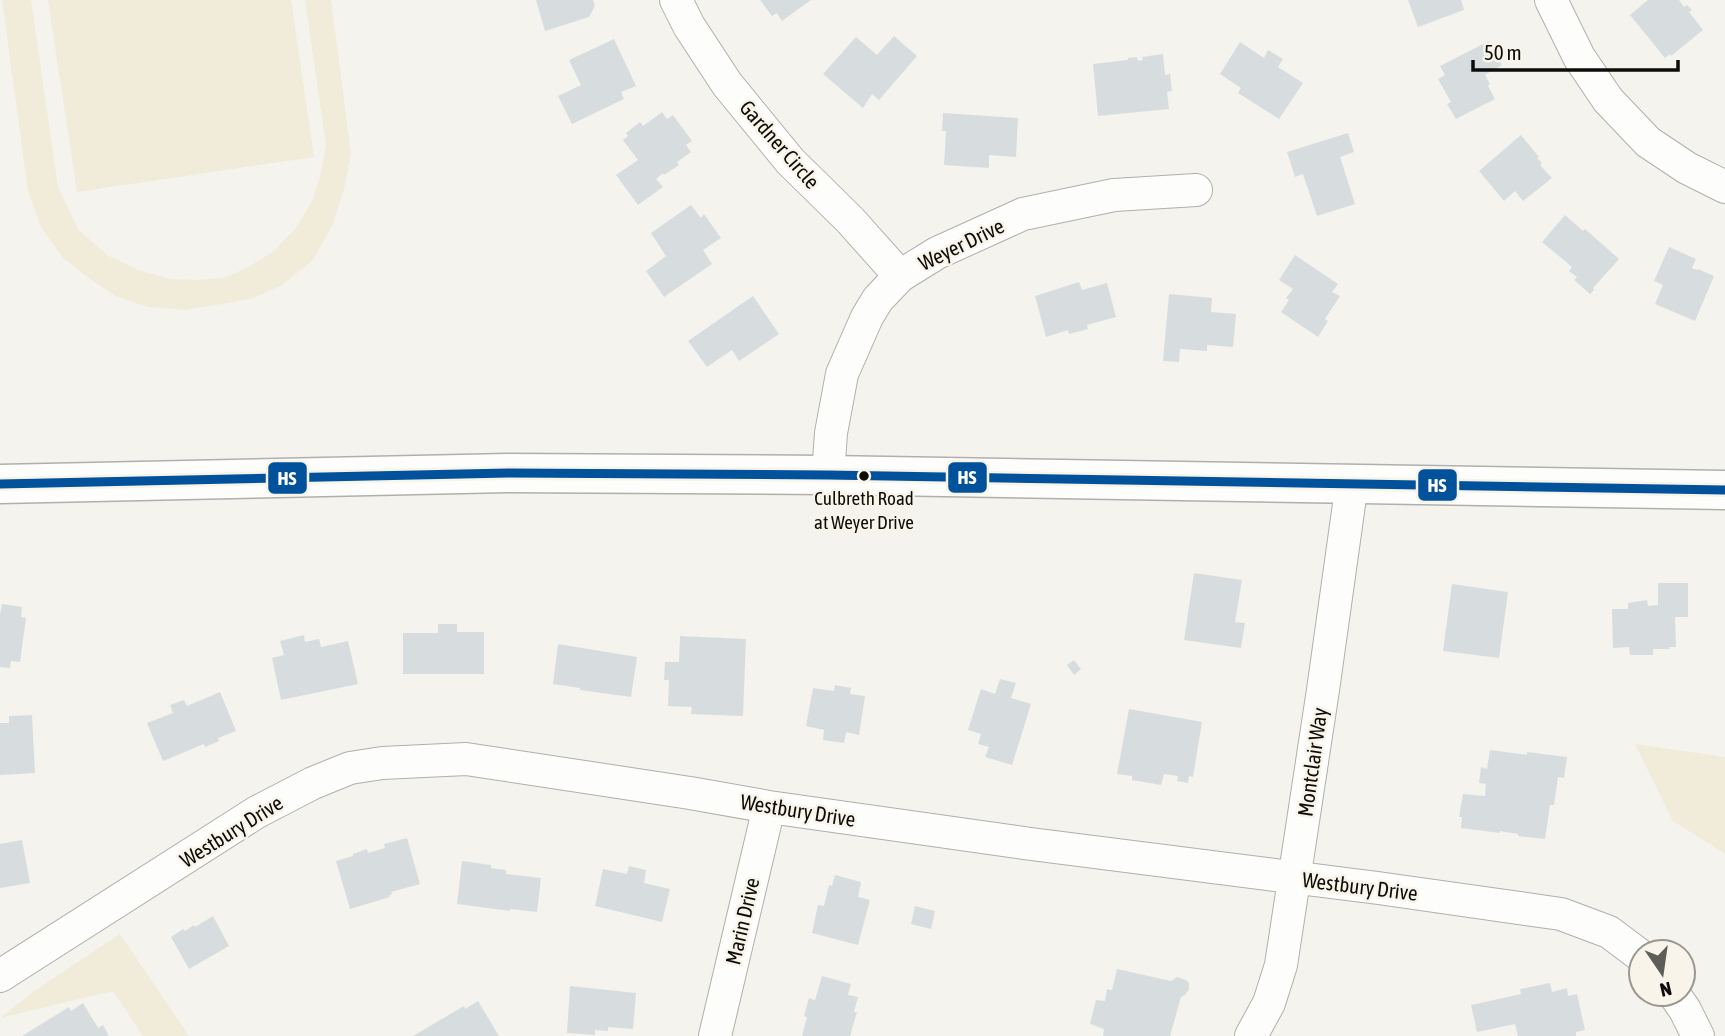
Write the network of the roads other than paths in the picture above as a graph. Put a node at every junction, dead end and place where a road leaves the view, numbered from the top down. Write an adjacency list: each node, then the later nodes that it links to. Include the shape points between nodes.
1 (676, 0): 5 (street, Gardner Circle, via 712,62 790,161)
2 (1551, 0): 3 (street, via 1578,57 1608,100 1648,142)
3 (1725, 187)
4 (1196, 190): 5 (street, Weyer Drive, via 1114,195 1023,214 937,253)
5 (900, 276): 6 (street, Weyer Drive, via 867,317 842,374)
6 (828, 475): 7 (street); 8 (street, via 508,473)
7 (1352, 483): 9 (street); 11 (street, Montclair Way)
8 (0, 484)
9 (1725, 490)
10 (769, 807): 11 (street, Westbury Drive); 13 (street, Westbury Drive, via 466,759 349,768 257,812); 15 (street, Marin Drive)
11 (1295, 878): 12 (street, Westbury Drive, via 1562,914 1609,932); 16 (street, Montclair Way, via 1282,965)
12 (1627, 946)
13 (0, 976)
14 (1684, 1008): 17 (street)
15 (715, 1036)
16 (1251, 1036)
17 (1698, 1036)

